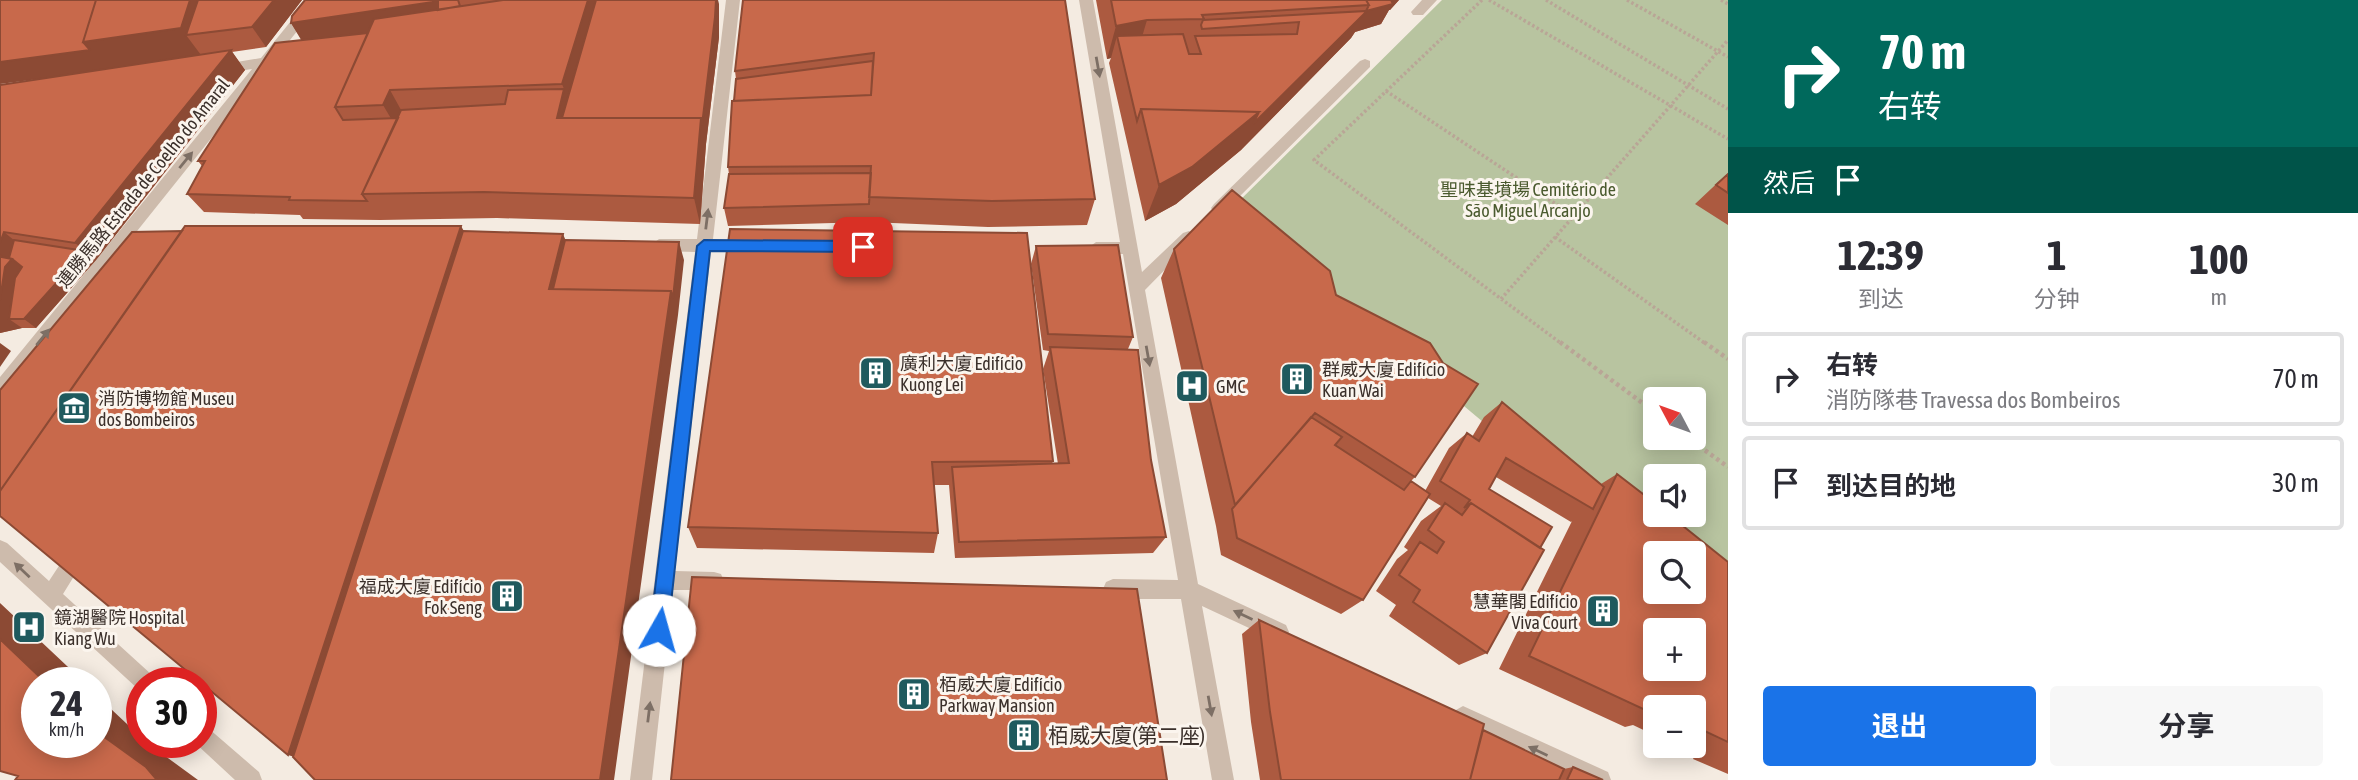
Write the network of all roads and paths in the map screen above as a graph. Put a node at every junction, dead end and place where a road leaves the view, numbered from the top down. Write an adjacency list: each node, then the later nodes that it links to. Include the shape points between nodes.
1 (315, 0): 16 (street, 連勝馬路 Estrada de Coelho do Amaral)
2 (733, 0): 29 (street, one-way to 2)
3 (1086, 0): 32 (street, one-way to 32)
4 (1430, 0): 11 (street)
5 (1482, 0): 20 (path)
6 (1489, 0): 21 (path)
7 (1546, 0): 19 (path)
8 (1627, 0): 13 (path)
9 (1721, 0): 10 (path)
10 (1728, 4)
11 (1418, 12)
12 (1728, 40): 13 (path)
13 (1718, 51): 15 (path); 19 (path)
14 (293, 57): 16 (street)
15 (1728, 57)
16 (265, 61): 18 (street); 26 (street, 連勝馬路 Estrada de Coelho do Amaral, one-way to 16)
17 (1365, 64): 33 (street)
18 (199, 72)
19 (1688, 86): 21 (path); 22 (path)
20 (1386, 91): 24 (path); 34 (path, via 1314,160)
21 (1671, 105): 23 (path); 24 (path)
22 (1728, 109)
23 (1728, 139)
24 (1574, 216): 25 (path)
25 (1555, 237): 34 (path); 35 (path)
26 (120, 242): 27 (street); 36 (street, 連勝馬路 Estrada de Coelho do Amaral, one-way to 26)
27 (147, 242)
28 (648, 245): 29 (street)
29 (704, 246): 30 (street); 42 (street)
30 (772, 246)
31 (1075, 248): 32 (street)
32 (1129, 248): 33 (street)
33 (1136, 288): 45 (street, one-way to 45)
34 (1501, 299): 37 (path)
35 (1728, 359)
36 (0, 390)
37 (1643, 404)
38 (1705, 450): 39 (path)
39 (1728, 467)
40 (87, 540): 46 (street)
41 (0, 549): 46 (street, one-way to 41)
42 (665, 580): 43 (street); 52 (street, one-way to 42)
43 (728, 581)
44 (1092, 588): 45 (street)
45 (1190, 590): 47 (street, one-way to 45); 53 (street, one-way to 53)
46 (50, 596): 48 (street)
47 (1301, 642)
48 (128, 667)
49 (1451, 711): 54 (street, one-way to 49)
50 (217, 749): 51 (street)
51 (251, 780)
52 (641, 780)
53 (1223, 780)
54 (1600, 780)

